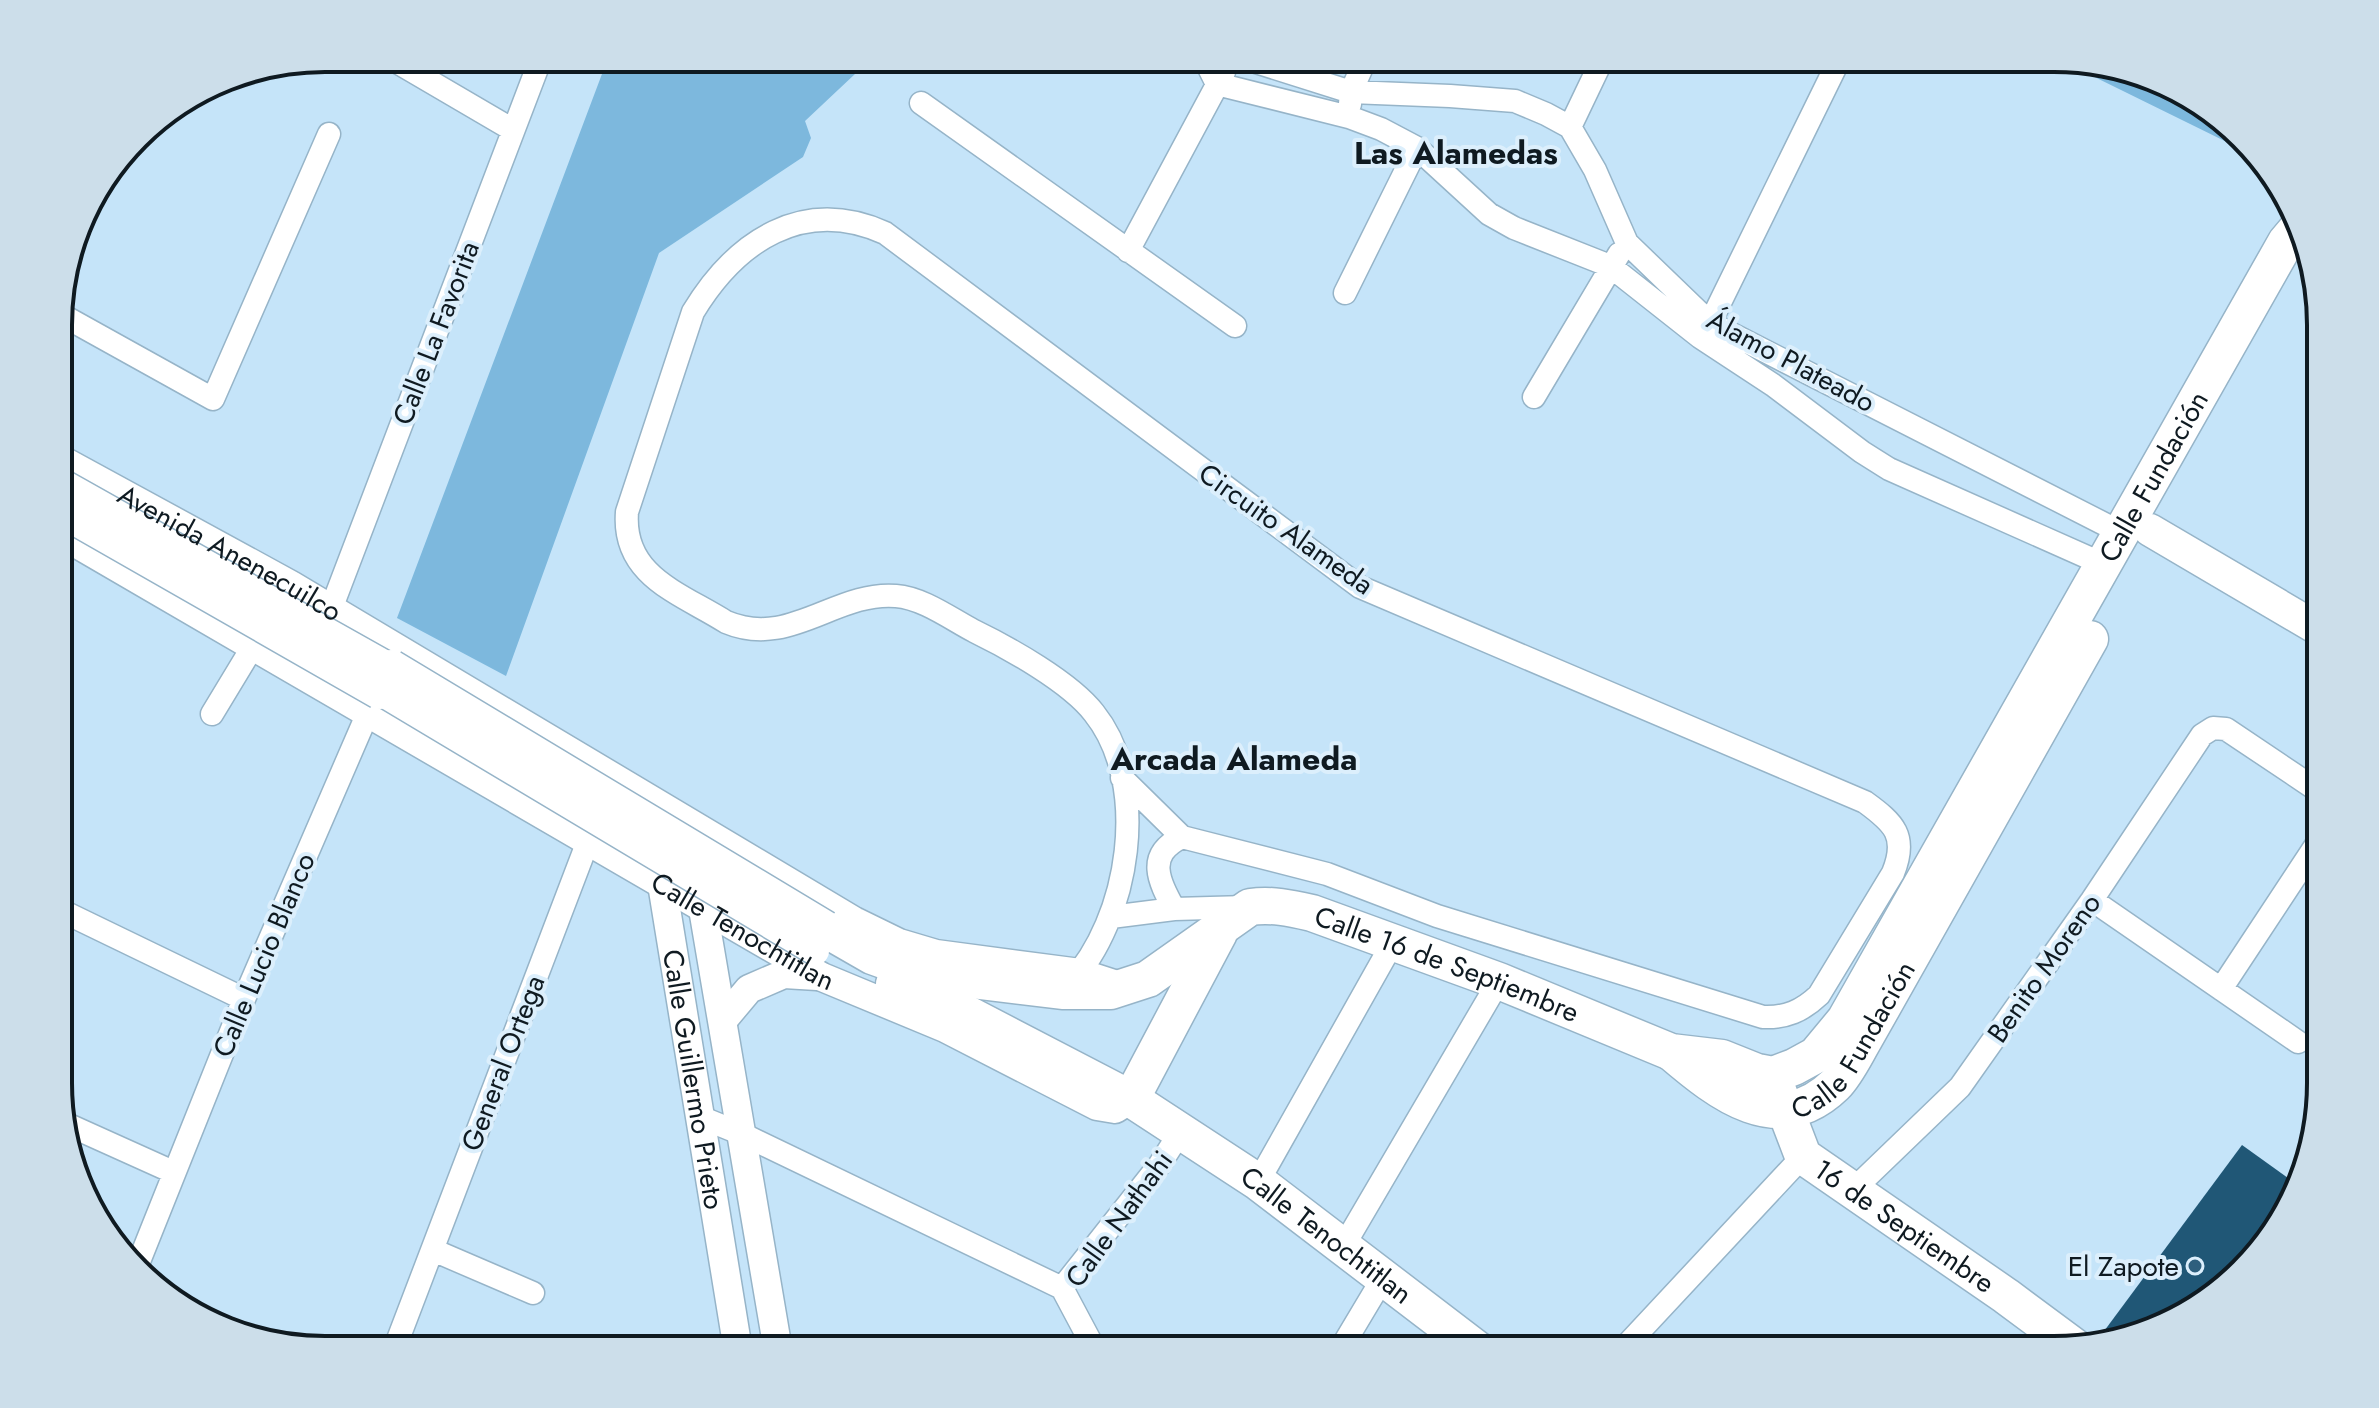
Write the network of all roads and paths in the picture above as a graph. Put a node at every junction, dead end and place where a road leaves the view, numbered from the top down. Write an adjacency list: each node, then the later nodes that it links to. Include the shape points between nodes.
1 (414, 72): 14 (street)
2 (536, 72): 14 (street, Calle La Favorita)
3 (1211, 72): 9 (street)
4 (1223, 72): 9 (street)
5 (1288, 72): 10 (street)
6 (1360, 72): 10 (street)
7 (1596, 72): 13 (street)
8 (1833, 72): 25 (street)
9 (1217, 84): 12 (street, Álamo Plateado); 19 (street)
10 (1351, 92): 12 (street); 13 (street, via 1515,101)
11 (921, 103): 19 (street)
12 (1349, 117): 16 (street, Álamo Plateado)
13 (1570, 127): 18 (street, Álamo Plateado)
14 (513, 130): 33 (street, Calle La Favorita)
15 (329, 134): 23 (street, via 213,399)
16 (1417, 148): 21 (street, Álamo Plateado, via 1489,214); 22 (street)
17 (2291, 236): 31 (main road, Calle Fundación, via 2187,419)
18 (1627, 243): 21 (street); 25 (street, Álamo Plateado)
19 (1128, 251): 24 (street)
20 (2298, 261): 31 (main road, Calle Fundación)
21 (1610, 266): 25 (street, Álamo Plateado); 26 (street)
22 (1345, 293)
23 (72, 321)
24 (1235, 326)
25 (1705, 330): 31 (street, Álamo Plateado); 31 (street, Álamo Plateado, via 1889,469)
26 (1534, 397)
27 (72, 466): 32 (street, Avenida Anenecuilco)
28 (72, 489): 36 (street, Avenida Anenecuilco, bridge)
29 (72, 514): 36 (main road, Avenida Anenecuilco, bridge)
30 (72, 541): 35 (street)
31 (2124, 546): 34 (main road); 64 (main road, Calle Fundación, via 1845,1020 1816,1055); 66 (main road, Calle Fundación, via 2059,696 1837,1084 1812,1103)
32 (291, 585): 33 (street, Avenida Anenecuilco); 35 (street)
33 (331, 609): 36 (street, Avenida Anenecuilco)
34 (2306, 624)
35 (253, 645): 36 (street); 37 (street)
36 (384, 680): 38 (street); 44 (street, Calle Tenochtitlan); 54 (main road, Calle Tenochtitlan, bridge); 59 (street, Calle Lucio Blanco)
37 (212, 714)
38 (613, 776): 41 (street); 44 (street, General Ortega)
39 (1122, 778): 43 (street, Circuito Alameda); 43 (street, Circuito Alameda, via 1112,743 1082,699 990,639 913,601 898,596 866,600 786,628 742,629 641,568 625,531 627,512 693,312 719,275 762,239 808,219 843,219 885,233 1360,587 1865,802 1895,828 1900,844 1893,873 1830,979 1808,1006 1780,1018 1744,1013 1437,916 1327,874); 51 (street, Circuito Alameda, via 1126,857)
40 (2306, 783): 47 (street, Benito Moreno, via 2226,729 2213,728 2202,735)
41 (665, 807): 42 (street); 46 (street, Calle Guillermo Prieto)
42 (702, 828): 48 (street, Calle Guillermo Prieto); 56 (street, via 899,943)
43 (1182, 837): 49 (street, via 1167,847 1158,864 1159,882)
44 (588, 840): 46 (street, Calle Tenochtitlan); 76 (street, General Ortega)
45 (2306, 860): 58 (street)
46 (662, 884): 48 (street, Calle Tenochtitlan); 67 (street, Calle Guillermo Prieto)
47 (2092, 900): 58 (street); 74 (street, Benito Moreno, via 1960,1087)
48 (701, 908): 54 (street, Calle Tenochtitlan); 60 (street, Calle Guillermo Prieto)
49 (1174, 909): 51 (street); 52 (street)
50 (72, 916): 59 (street)
51 (1111, 917): 56 (street, Circuito Alameda)
52 (1236, 918): 53 (main road, Calle 16 de Septiembre, via 1268,904 1285,906); 57 (main road); 61 (main road)
53 (1392, 944): 55 (main road, Calle 16 de Septiembre); 73 (street)
54 (821, 952): 56 (main road, via 872,956 922,974); 60 (street, via 749,989); 65 (main road, Calle Tenochtitlan, via 956,1008)
55 (1499, 981): 63 (main road, Calle 16 de Septiembre); 75 (street)
56 (1071, 982): 57 (main road, via 1111,991)
57 (1137, 984): 61 (street, via 1163,1002)
58 (2221, 989): 62 (street)
59 (244, 999): 72 (street, Calle Lucio Blanco)
60 (723, 1020): 70 (street, Calle Guillermo Prieto)
61 (1168, 1029): 65 (main road)
62 (2298, 1042)
63 (1671, 1052): 64 (main road, Calle Fundación, via 1722,1058); 66 (main road, Calle Fundación, via 1710,1085 1752,1105)
64 (1773, 1075): 66 (main road, 16 de Septiembre)
65 (1131, 1099): 69 (main road, Calle Tenochtitlan)
66 (1785, 1112): 71 (main road, 16 de Septiembre)
67 (700, 1117): 70 (street); 86 (street, Calle Guillermo Prieto)
68 (76, 1128): 72 (street)
69 (1181, 1131): 73 (main road, Calle Tenochtitlan); 79 (street, Calle Nathahi)
70 (742, 1134): 79 (street); 87 (street, Calle Guillermo Prieto)
71 (1803, 1156): 74 (main road, 16 de Septiembre); 83 (street, Calle Fundación)
72 (173, 1172): 77 (street, Calle Lucio Blanco)
73 (1258, 1182): 75 (main road, Calle Tenochtitlan)
74 (1853, 1190): 84 (main road, 16 de Septiembre)
75 (1343, 1247): 78 (main road, Calle Tenochtitlan)
76 (433, 1250): 80 (street); 85 (street, General Ortega)
77 (141, 1256)
78 (1383, 1278): 81 (street); 82 (main road, Calle Tenochtitlan)
79 (1062, 1288): 88 (street, Calle Nathahi)
80 (533, 1293)
81 (1349, 1335)
82 (1459, 1335)
83 (1636, 1335)
84 (2059, 1335)
85 (399, 1336)
86 (736, 1336)
87 (776, 1336)
88 (1087, 1336)

